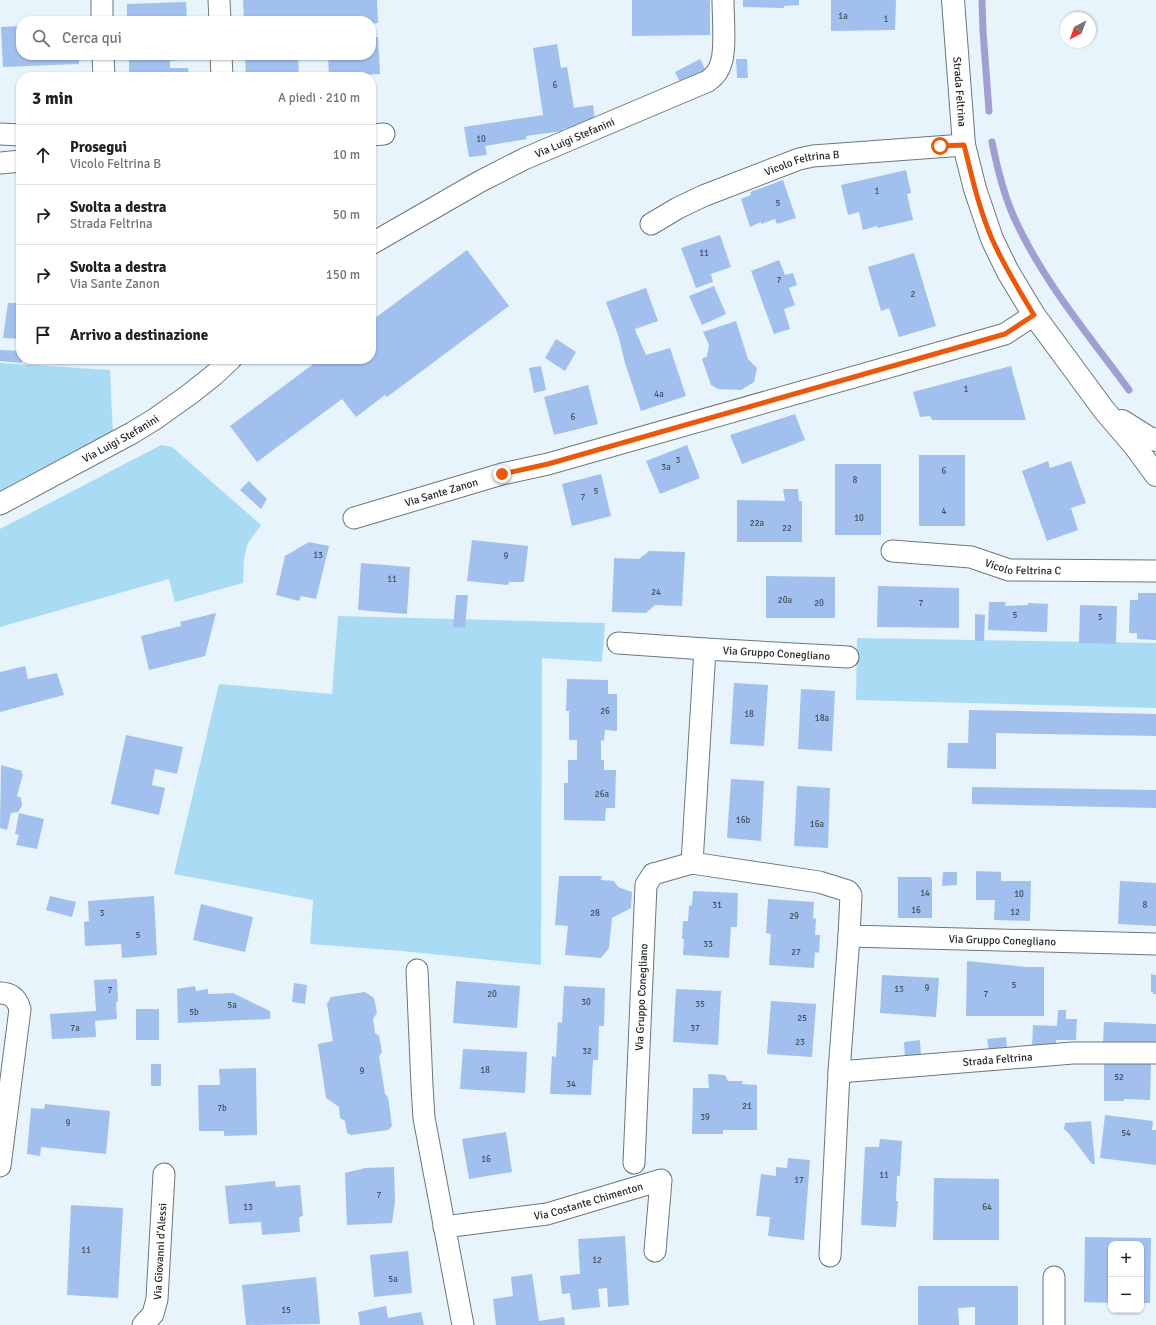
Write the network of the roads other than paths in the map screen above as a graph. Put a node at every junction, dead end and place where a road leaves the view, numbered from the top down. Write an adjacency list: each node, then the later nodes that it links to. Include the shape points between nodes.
1 (102, 0): 5 (street)
2 (219, 0): 6 (street)
3 (723, 0): 17 (street, Via Luigi Stefanini, via 723,56 714,76 524,159)
4 (953, 0): 13 (main road, Strada Feltrina)
5 (102, 16)
6 (220, 16)
7 (103, 60): 9 (street)
8 (221, 60): 10 (street)
9 (104, 72)
10 (222, 72)
11 (0, 134): 12 (street)
12 (16, 135)
13 (964, 145): 16 (street, Vicolo Feltrina B, via 799,159 703,196); 18 (main road, Strada Feltrina, via 975,190 992,239)
14 (16, 162): 15 (street)
15 (0, 163)
16 (652, 224)
17 (376, 241)
18 (1034, 315): 20 (main road, Strada Feltrina); 24 (street, Via Sante Zanon, via 1005,334 555,462 502,474)
19 (226, 364): 23 (street, Via Luigi Stefanini, via 155,419)
20 (1104, 410): 21 (main road, Strada Feltrina); 22 (main road, Strada Feltrina)
21 (1156, 440)
22 (1156, 474)
23 (0, 504)
24 (354, 518)
25 (892, 551): 26 (street, Vicolo Feltrina C, via 971,557 1009,570)
26 (1156, 571)
27 (618, 643): 28 (street, Via Gruppo Conegliano)
28 (705, 649): 29 (street, Via Gruppo Conegliano); 30 (street)
29 (848, 657)
30 (692, 863): 31 (street, Via Gruppo Conegliano, via 819,882 848,891 851,895); 37 (street, Via Gruppo Conegliano, via 653,874 646,885)
31 (849, 936): 32 (street, Via Gruppo Conegliano); 36 (street, Via Gruppo Conegliano)
32 (1156, 944)
33 (417, 970): 40 (street, via 424,1118)
34 (0, 993): 38 (street, via 12,996 18,1001 20,1009)
35 (1156, 1053): 36 (street, Strada Feltrina, via 1073,1053)
36 (839, 1072): 42 (street, Via Gruppo Conegliano)
37 (634, 1163)
38 (0, 1166)
39 (164, 1174): 44 (street, Via Giovanni d'Alessi, via 157,1300 153,1314)
40 (444, 1227): 41 (street, Via Costante Chimenton, via 547,1214 661,1180); 45 (street)
41 (655, 1251)
42 (830, 1256)
43 (1054, 1277): 46 (street)
44 (143, 1325)
45 (463, 1325)
46 (1054, 1325)

